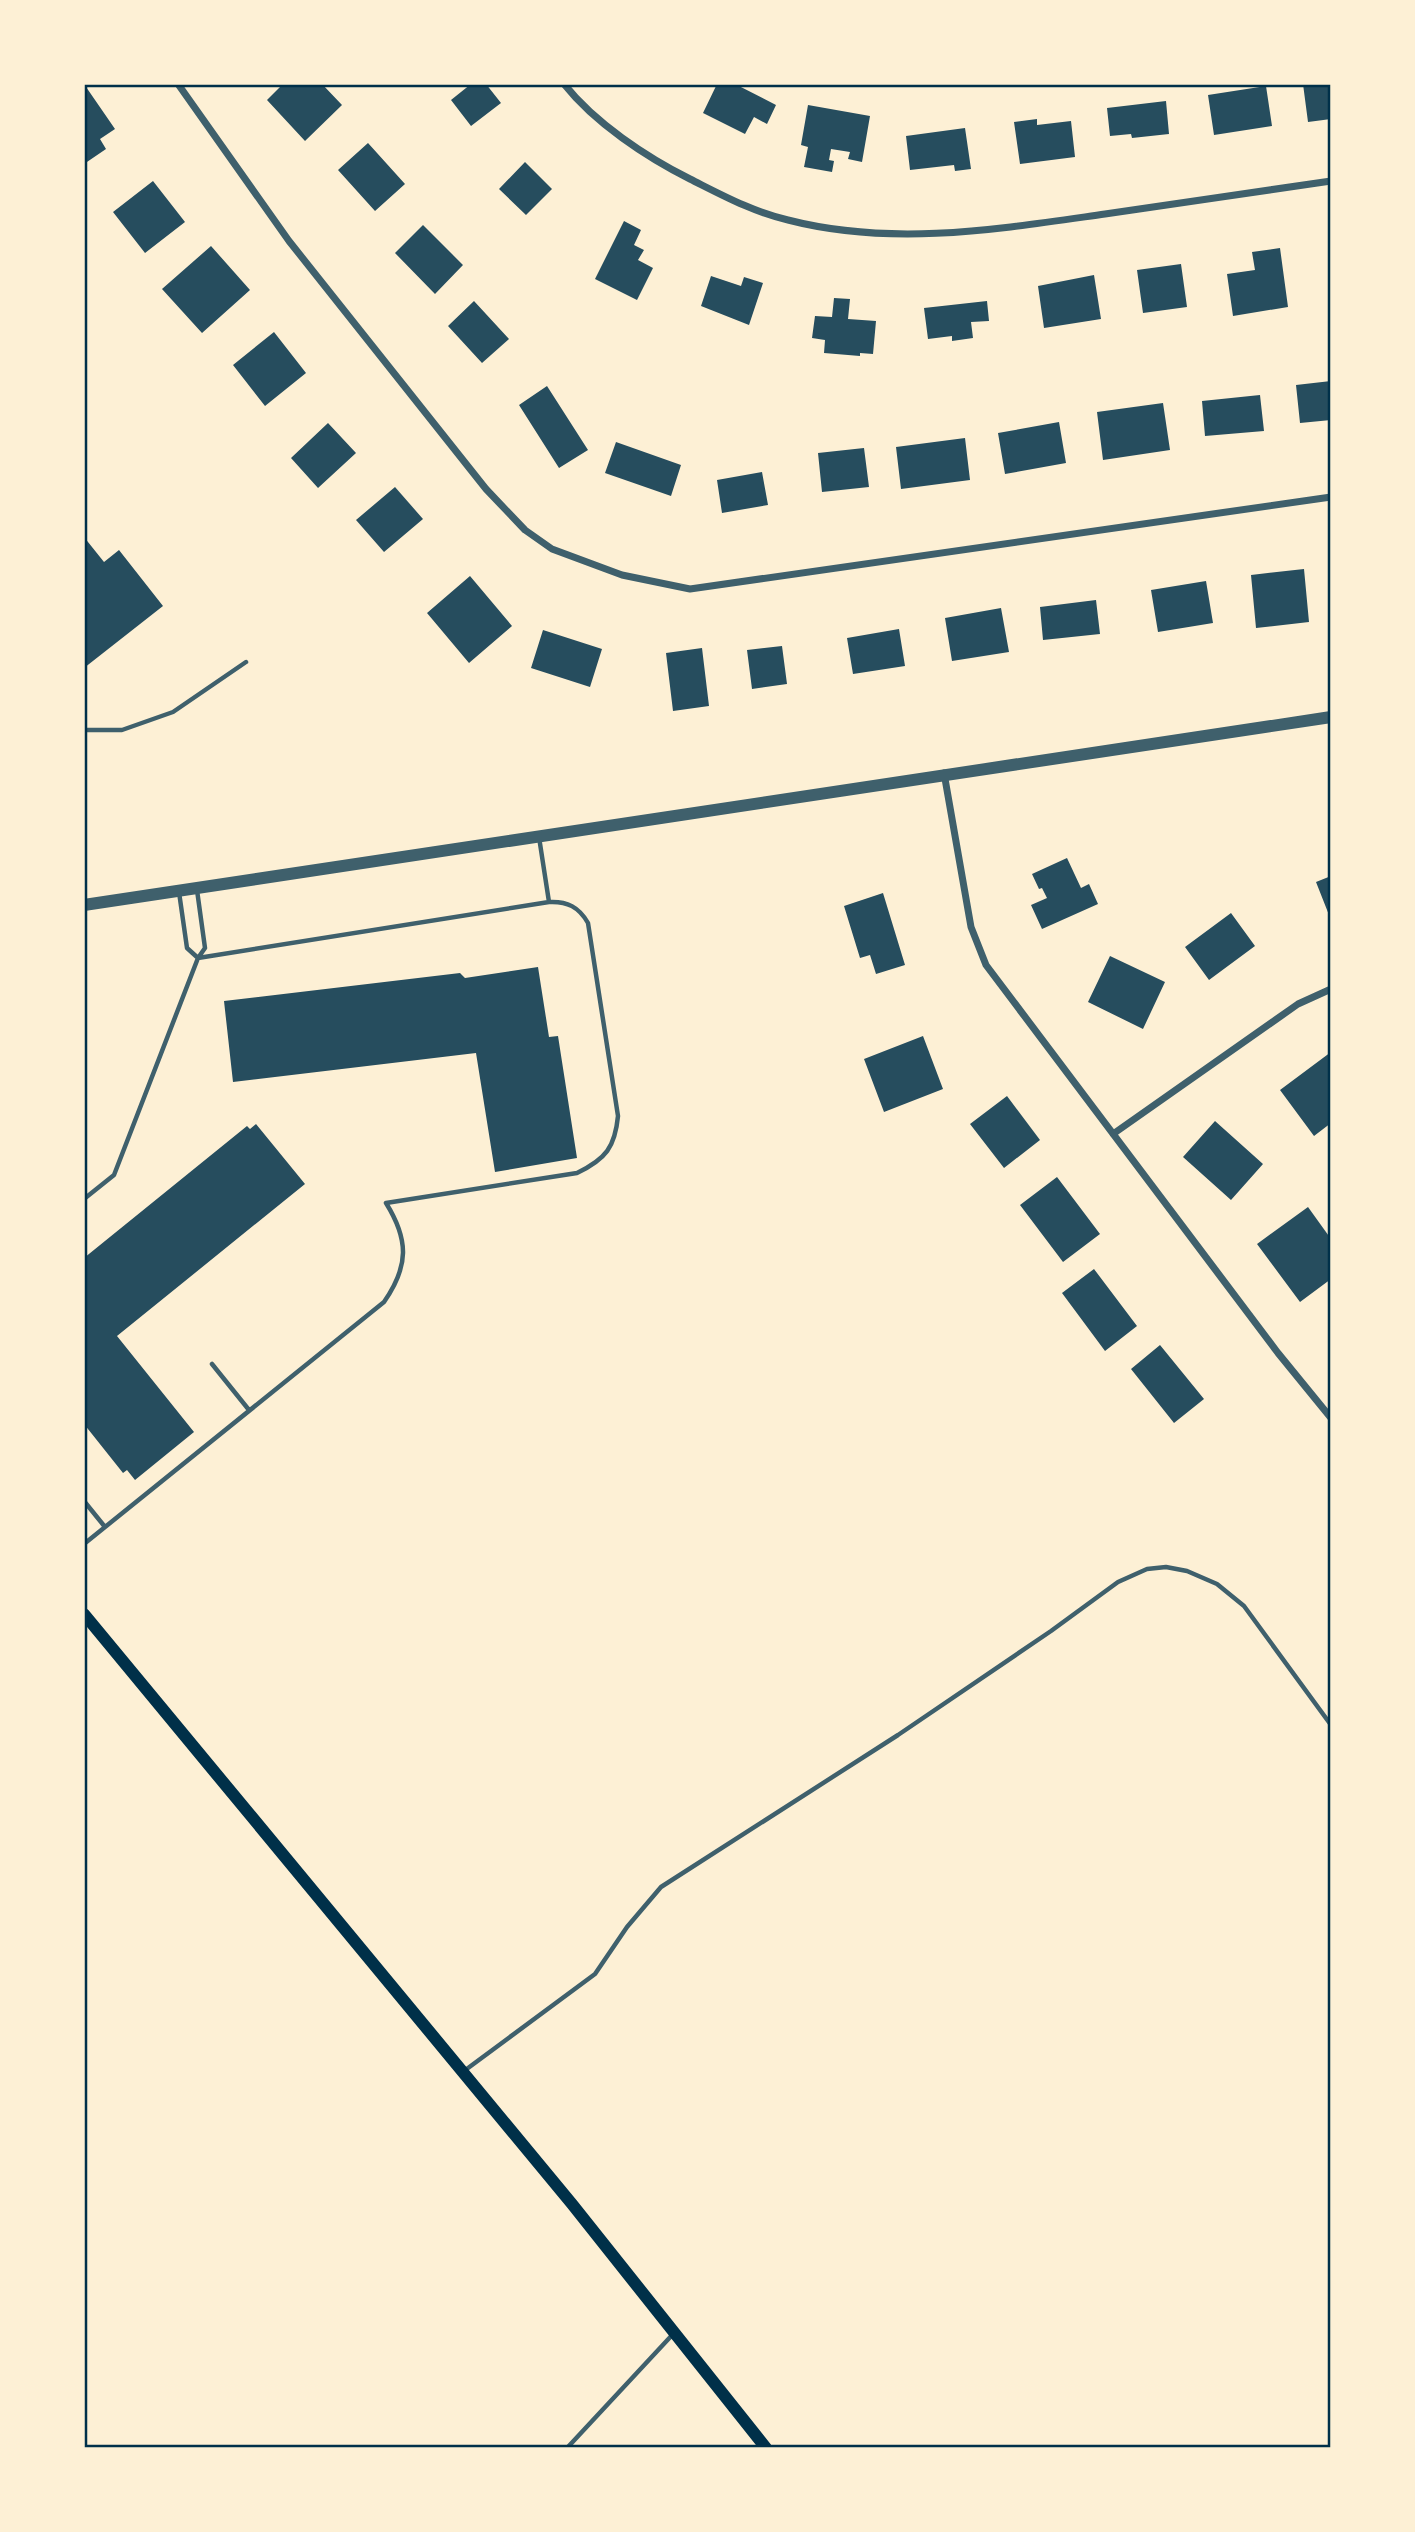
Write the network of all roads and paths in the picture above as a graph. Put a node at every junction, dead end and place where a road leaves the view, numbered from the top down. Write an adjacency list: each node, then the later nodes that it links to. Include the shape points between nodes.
1 (178, 84): 4 (street, via 289,241 486,489 525,530 552,549 622,575 690,589)
2 (564, 84): 3 (street, via 580,104 658,163 748,208 825,228 904,235 979,232)
3 (1331, 181)
4 (1331, 497)
5 (246, 662): 7 (lane, via 173,712 122,730)
6 (1331, 717): 8 (street)
7 (84, 730)
8 (944, 773): 9 (street); 16 (street, via 971,927 986,965)
9 (539, 837): 10 (street); 12 (lane)
10 (197, 889): 11 (street); 14 (lane, via 205,948)
11 (179, 891): 13 (street); 14 (lane, via 187,948)
12 (549, 902): 14 (lane); 19 (lane, via 568,903 588,923 618,1116 608,1152 577,1173 386,1203 403,1242 396,1284 384,1302)
13 (84, 905)
14 (198, 958): 17 (lane, via 114,1175)
15 (1331, 989): 16 (street, via 1298,1004)
16 (1112, 1135): 20 (street)
17 (84, 1199)
18 (212, 1364): 19 (lane)
19 (249, 1410): 22 (lane)
20 (1331, 1418)
21 (84, 1501): 22 (lane)
22 (105, 1527): 23 (lane)
23 (84, 1544)
24 (84, 1614): 26 (main road)
25 (1331, 1725): 26 (lane, via 1244,1606 1217,1584 1187,1571 1147,1569 1118,1582 898,1735 661,1888 595,1974)
26 (462, 2072): 27 (main road)
27 (674, 2333): 28 (lane); 29 (main road)
28 (567, 2448)
29 (766, 2448)

